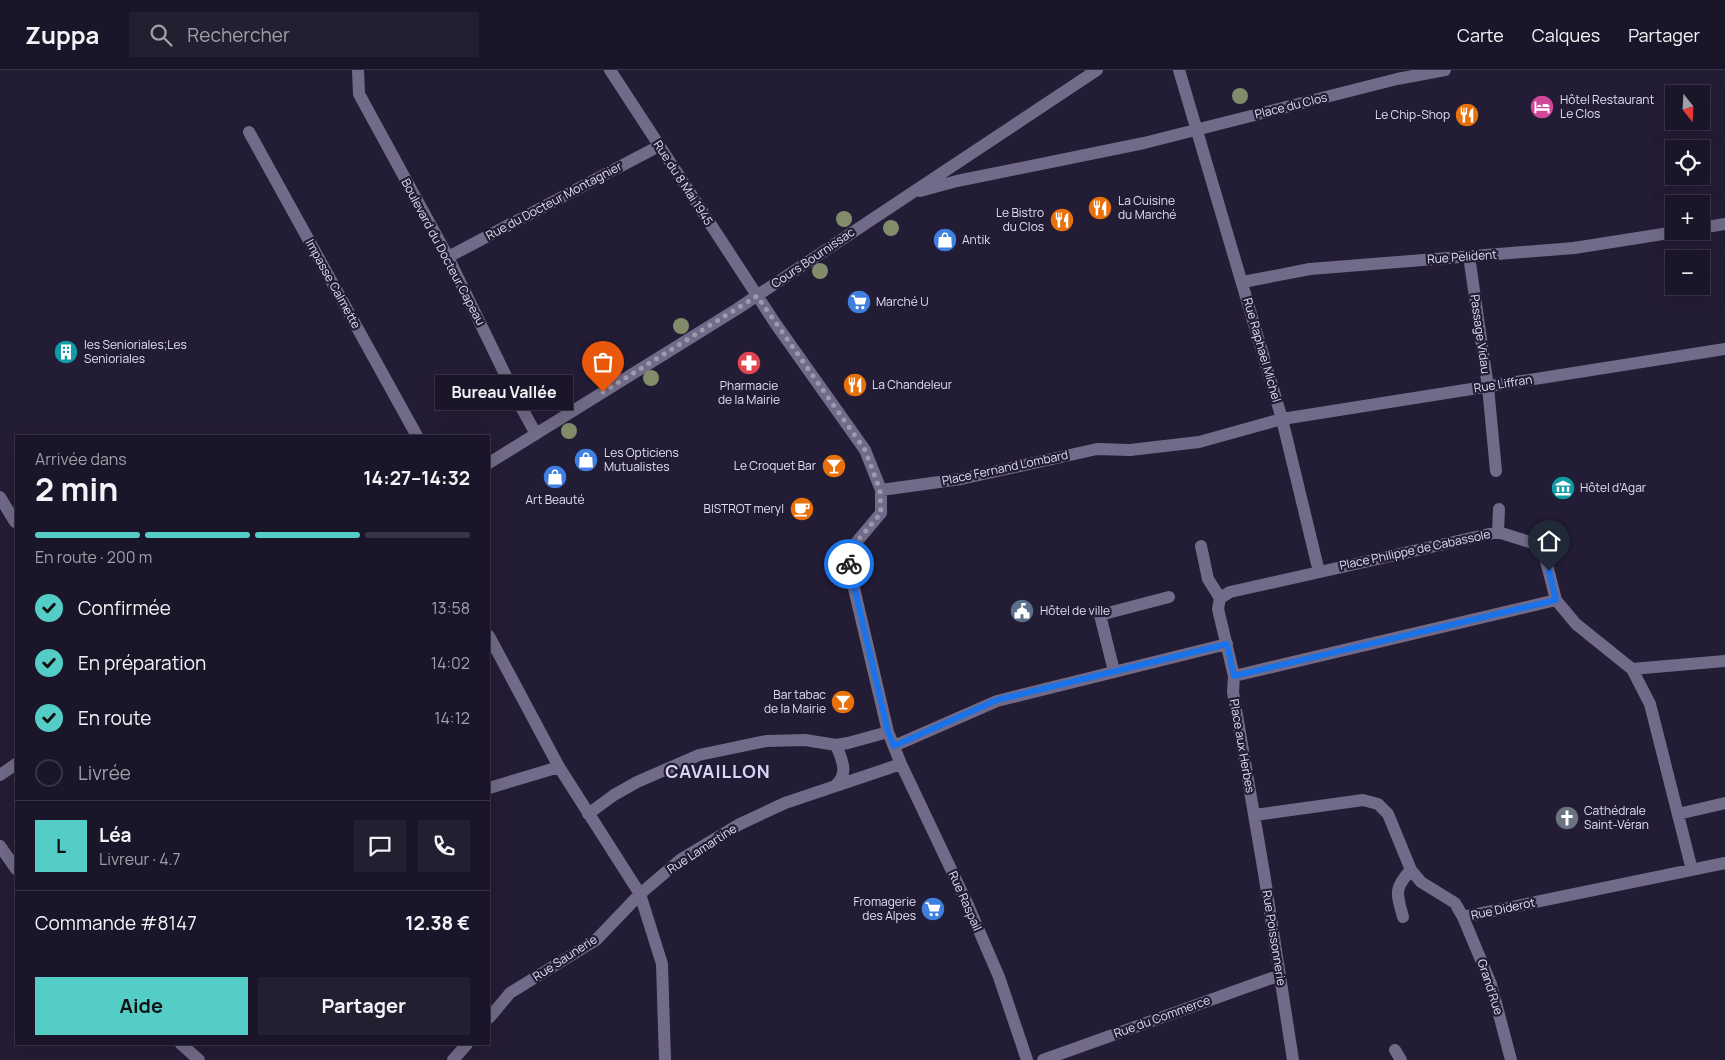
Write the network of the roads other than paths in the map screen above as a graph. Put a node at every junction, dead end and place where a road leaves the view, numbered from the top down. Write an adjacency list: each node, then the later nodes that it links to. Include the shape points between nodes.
1 (358, 70): 14 (street, Boulevard du Docteur Capeau, via 359,94)
2 (610, 70): 8 (street, Rue du 8 Mai 1945)
3 (1097, 70): 9 (street, Cours Bournissac)
4 (1179, 70): 6 (street)
5 (1445, 70): 6 (street, Place du Clos, via 1397,79)
6 (1198, 130): 9 (street, Cours Bournissac); 15 (street, Rue Raphael Michel)
7 (249, 132): 21 (street, Impasse Calmette)
8 (659, 146): 14 (street, Rue du Docteur Montagnier); 16 (street, Rue du 8 Mai 1945)
9 (908, 194): 16 (street, Cours Bournissac)
10 (1725, 224): 11 (street)
11 (1710, 226)
12 (1665, 234): 13 (street, Rue Pelident, via 1574,248)
13 (1469, 256): 15 (street, Rue Pelident, via 1310,269); 18 (street, Passage Vidau)
14 (448, 257): 20 (street, Boulevard du Docteur Capeau)
15 (1243, 282): 19 (street, Rue Raphael Michel)
16 (757, 296): 20 (street, Cours Bournissac); 25 (street, Rue du 8 Mai 1945, via 865,450)
17 (1725, 349): 18 (street, Rue Liffran)
18 (1488, 387): 19 (street, Rue Liffran); 24 (street, Passage Vidau)
19 (1282, 420): 22 (street, Rue Liffran, via 1198,442); 31 (street, Rue Raphael Michel)
20 (536, 434): 23 (street, Cours Bournissac)
21 (416, 435)
22 (1130, 450): 25 (street, Place Fernand Lombard, via 1097,449 961,479)
23 (490, 463)
24 (1496, 471)
25 (880, 490): 41 (street, Rue Raspail, via 881,513 854,545 848,563)
26 (0, 497): 28 (street)
27 (1499, 509): 29 (street)
28 (15, 522)
29 (1498, 532): 31 (street, Place Philippe de Cabassole); 34 (street, Place Philippe de Cabassole, via 1539,545)
30 (1201, 546): 33 (street, via 1208,579)
31 (1319, 572): 33 (street, Place Philippe de Cabassole, via 1230,592)
32 (1169, 597): 39 (street, via 1100,614)
33 (1220, 598): 36 (street, via 1218,609)
34 (1556, 600): 38 (street, via 1576,624); 40 (street)
35 (490, 638): 46 (street)
36 (1227, 644): 39 (street); 40 (street)
37 (1725, 661): 38 (street)
38 (1632, 669): 52 (street, via 1650,704)
39 (1114, 671): 43 (street, via 997,700)
40 (1234, 676): 53 (street, Place aux Herbes, via 1233,692)
41 (888, 732): 42 (street); 43 (street, Rue Raspail)
42 (836, 745): 48 (street, via 844,771 842,780); 51 (street, via 805,740 766,741 699,755 637,782)
43 (894, 746): 44 (street, Rue Raspail)
44 (901, 764): 48 (street, Rue Lamartine); 69 (street, Rue Raspail, via 980,932)
45 (15, 765): 47 (street)
46 (559, 767): 49 (street); 51 (street)
47 (0, 775)
48 (836, 785): 59 (street, Rue Lamartine, via 785,803 740,824 680,860)
49 (490, 788)
50 (1725, 803): 52 (street)
51 (588, 814): 59 (street)
52 (1678, 814): 58 (street)
53 (1255, 815): 57 (street, Rue Diderot, via 1362,800 1378,804 1388,814); 62 (street, Rue Poissonnerie)
54 (0, 846): 56 (street)
55 (1725, 863): 58 (street, Rue Diderot)
56 (15, 868)
57 (1411, 870): 60 (street, via 1397,893); 61 (street, Rue Diderot, via 1421,882 1455,903)
58 (1692, 870): 61 (street, Rue Diderot)
59 (640, 894): 63 (street, Rue Saunerie, via 596,940 510,993); 68 (street, via 662,964)
60 (1403, 917)
61 (1463, 917): 72 (street, Grand'Rue, via 1491,984)
62 (1280, 975): 70 (street, Rue du Commerce); 71 (street, Rue Poissonnerie)
63 (490, 1017)
64 (182, 1045): 66 (street)
65 (466, 1045): 67 (street)
66 (199, 1060)
67 (454, 1060)
68 (665, 1060)
69 (1027, 1060)
70 (1043, 1060)
71 (1293, 1060)
72 (1510, 1060)

